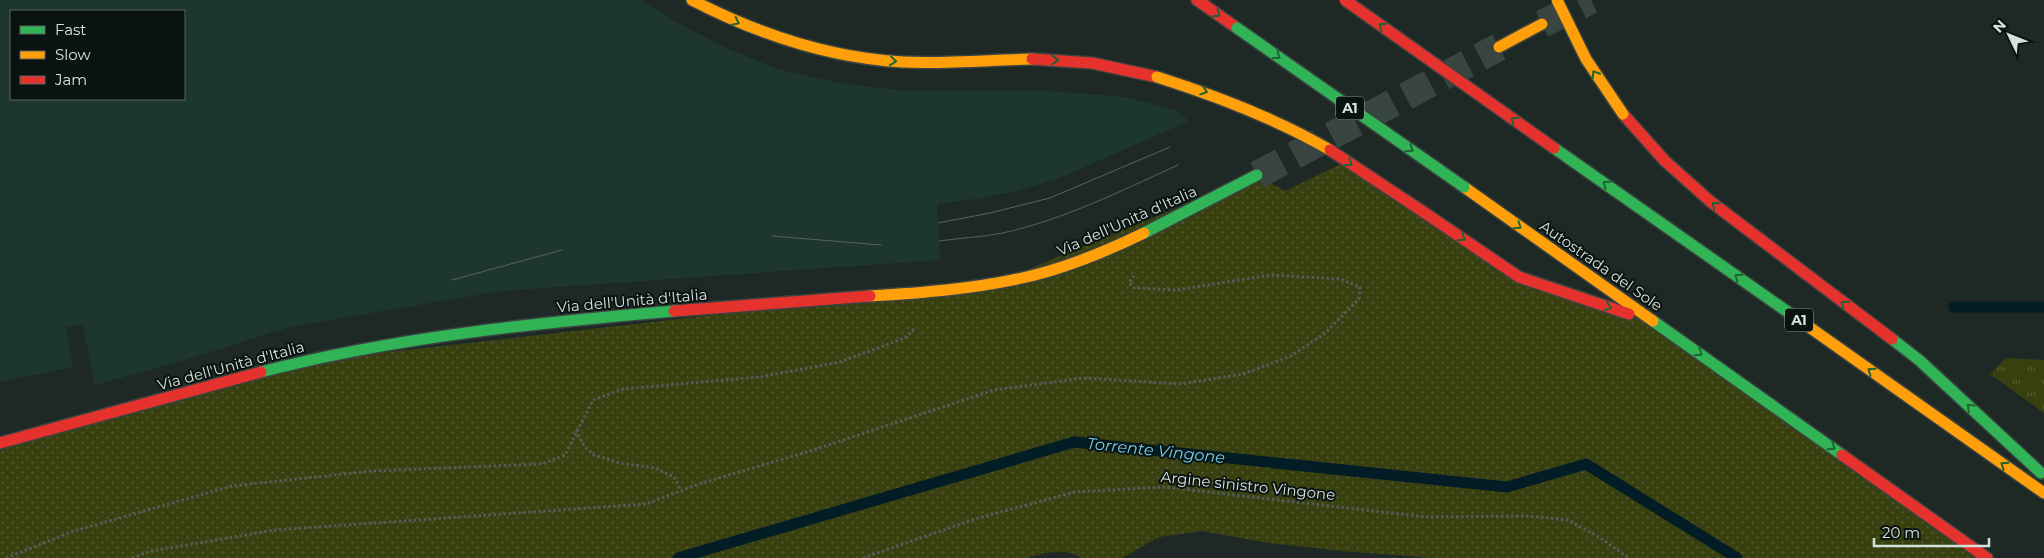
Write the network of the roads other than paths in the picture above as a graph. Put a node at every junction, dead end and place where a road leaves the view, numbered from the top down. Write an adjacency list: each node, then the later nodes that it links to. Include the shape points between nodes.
1 (692, 0): 8 (main road, one-way to 8, bridge, via 780,40 851,56 901,62 1082,62 1157,77 1206,92 1274,120 1332,152 1519,276)
2 (1197, 0): 8 (main road, Autostrada del Sole / A1, one-way to 8, bridge)
3 (1345, 0): 11 (main road, A1, one-way to 3, bridge)
4 (1557, 0): 10 (main road, one-way to 4, bridge, via 1919,360 1711,202 1665,161 1608,95)
5 (1542, 24): 6 (main road)
6 (1499, 47)
7 (1257, 175): 9 (main road, Via dell'Unità d'Italia, via 1093,256 1021,278 967,287 644,314 407,341 248,375)
8 (1660, 325): 12 (main road, Autostrada del Sole / A1, one-way to 12)
9 (0, 443)
10 (2044, 476)
11 (2044, 493)
12 (1987, 558)

